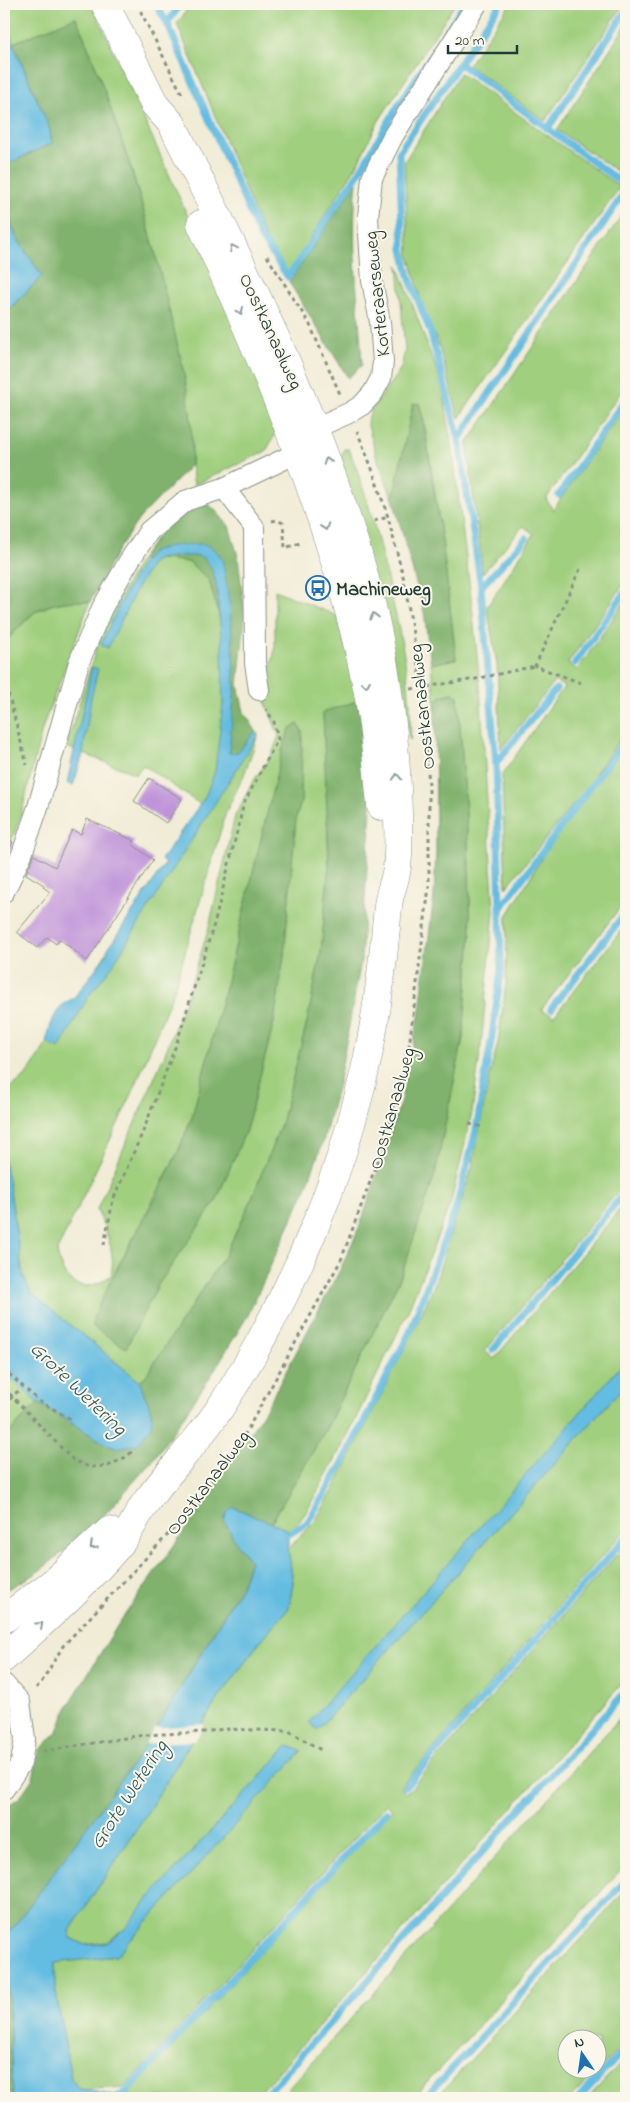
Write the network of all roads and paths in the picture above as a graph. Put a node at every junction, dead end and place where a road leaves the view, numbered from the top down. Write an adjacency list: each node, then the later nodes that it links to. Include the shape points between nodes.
1 (105, 4): 3 (main road, Oostkanaalweg)
2 (477, 4): 4 (street, Korteraarseweg, via 393,136 372,178 368,217 372,281 384,362 381,378 373,393)
3 (154, 105): 5 (main road, Oostkanaalweg, one-way to 3, via 278,342 172,124); 6 (main road, Oostkanaalweg, one-way to 6, via 159,130 228,282)
4 (349, 413): 5 (street, Korteraarseweg); 12 (path, Oostkanaalweg, via 388,517 404,580)
5 (315, 428): 6 (street); 14 (main road, Oostkanaalweg, one-way to 5, via 369,597 350,528)
6 (299, 452): 7 (street); 17 (main road, Oostkanaalweg, one-way to 17, via 342,581 366,680 382,818 383,872)
7 (224, 488): 13 (street, via 254,527 255,663); 16 (street, via 185,501 150,531 102,608 79,662 22,854)
8 (580, 569): 9 (path)
9 (536, 666): 11 (path); 12 (path)
10 (4, 678): 15 (path)
11 (584, 684)
12 (422, 687): 14 (path); 32 (path, Oostkanaalweg, via 429,786 429,879 409,1047 380,1155 341,1260 239,1445 175,1527 63,1646 41,1683)
13 (260, 690): 20 (path, via 278,739 244,803 209,940 176,1045 113,1200)
14 (388, 692): 17 (main road, Oostkanaalweg, one-way to 14, via 396,872 398,836 394,734)
15 (28, 770)
16 (4, 892)
17 (389, 895): 28 (main road, Oostkanaalweg, via 380,989 365,1072 351,1123 314,1225 293,1276 252,1357 218,1411)
18 (469, 1124): 19 (path)
19 (483, 1127)
20 (104, 1245)
21 (9, 1374): 26 (path, via 39,1401)
22 (4, 1388): 24 (path)
23 (21, 1388): 24 (path)
24 (12, 1397): 25 (path); 27 (path, via 73,1460 89,1467 108,1466)
25 (4, 1405)
26 (71, 1419)
27 (133, 1450)
28 (144, 1504): 29 (main road, Oostkanaalweg, one-way to 29, via 111,1529 51,1584); 30 (main road, Oostkanaalweg, one-way to 28, via 75,1593 123,1542)
29 (4, 1619)
30 (4, 1658)
31 (4, 1684): 32 (street)
32 (20, 1702): 34 (street, via 25,1739)
33 (321, 1750): 34 (path, via 289,1731 224,1729 150,1734)
34 (23, 1755): 35 (street)
35 (4, 1789)

